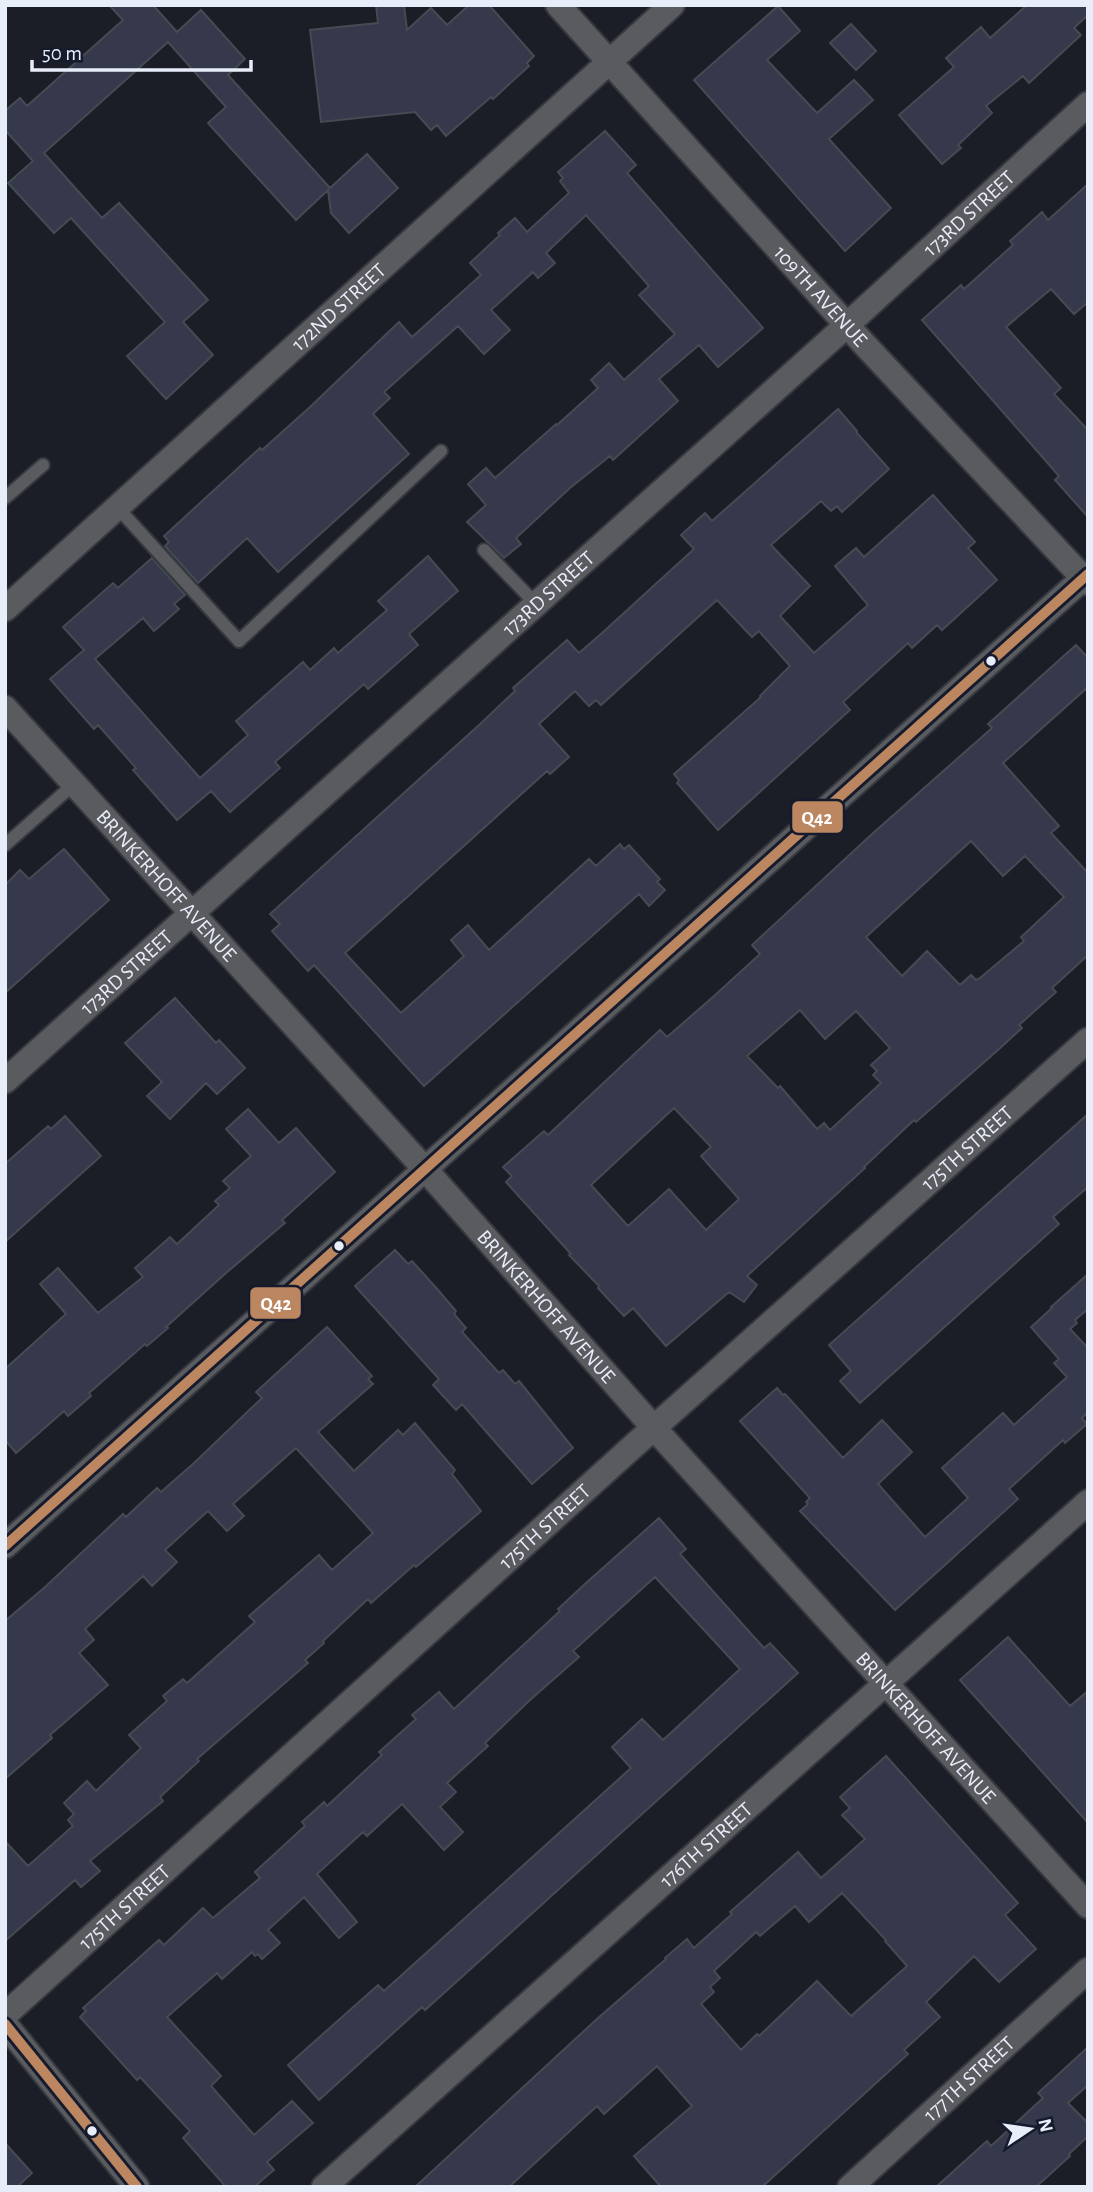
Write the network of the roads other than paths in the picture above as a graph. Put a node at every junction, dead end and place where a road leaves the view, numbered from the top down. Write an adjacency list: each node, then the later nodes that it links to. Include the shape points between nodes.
1 (558, 5): 3 (street, 109TH AVENUE)
2 (672, 5): 3 (street, 172ND STREET)
3 (610, 63): 5 (street, 109TH AVENUE); 9 (street, 172ND STREET)
4 (1088, 104): 5 (street, 173RD STREET)
5 (847, 325): 11 (street, 109TH AVENUE); 12 (street, 173RD STREET)
6 (441, 451): 9 (lane, via 239,641)
7 (43, 465): 8 (lane)
8 (5, 498)
9 (117, 506): 13 (street, 172ND STREET)
10 (484, 550): 12 (lane)
11 (1086, 578): 20 (street)
12 (536, 604): 17 (street, 173RD STREET)
13 (5, 610)
14 (5, 708): 15 (street, BRINKERHOFF AVENUE)
15 (74, 783): 16 (lane); 17 (street, BRINKERHOFF AVENUE)
16 (5, 845)
17 (191, 912): 19 (street, 173RD STREET); 20 (street, BRINKERHOFF AVENUE)
18 (1088, 1040): 21 (street, 175TH STREET)
19 (5, 1081)
20 (424, 1168): 21 (street, BRINKERHOFF AVENUE); 23 (street)
21 (654, 1428): 24 (street, BRINKERHOFF AVENUE); 27 (street, 175TH STREET)
22 (1088, 1502): 24 (street, 176TH STREET)
23 (5, 1546)
24 (886, 1685): 25 (street, BRINKERHOFF AVENUE); 30 (street, 176TH STREET)
25 (1088, 1906)
26 (1088, 1970): 31 (street, 177TH STREET)
27 (5, 2015)
28 (5, 2024): 29 (street)
29 (136, 2187)
30 (324, 2187)
31 (850, 2187)

